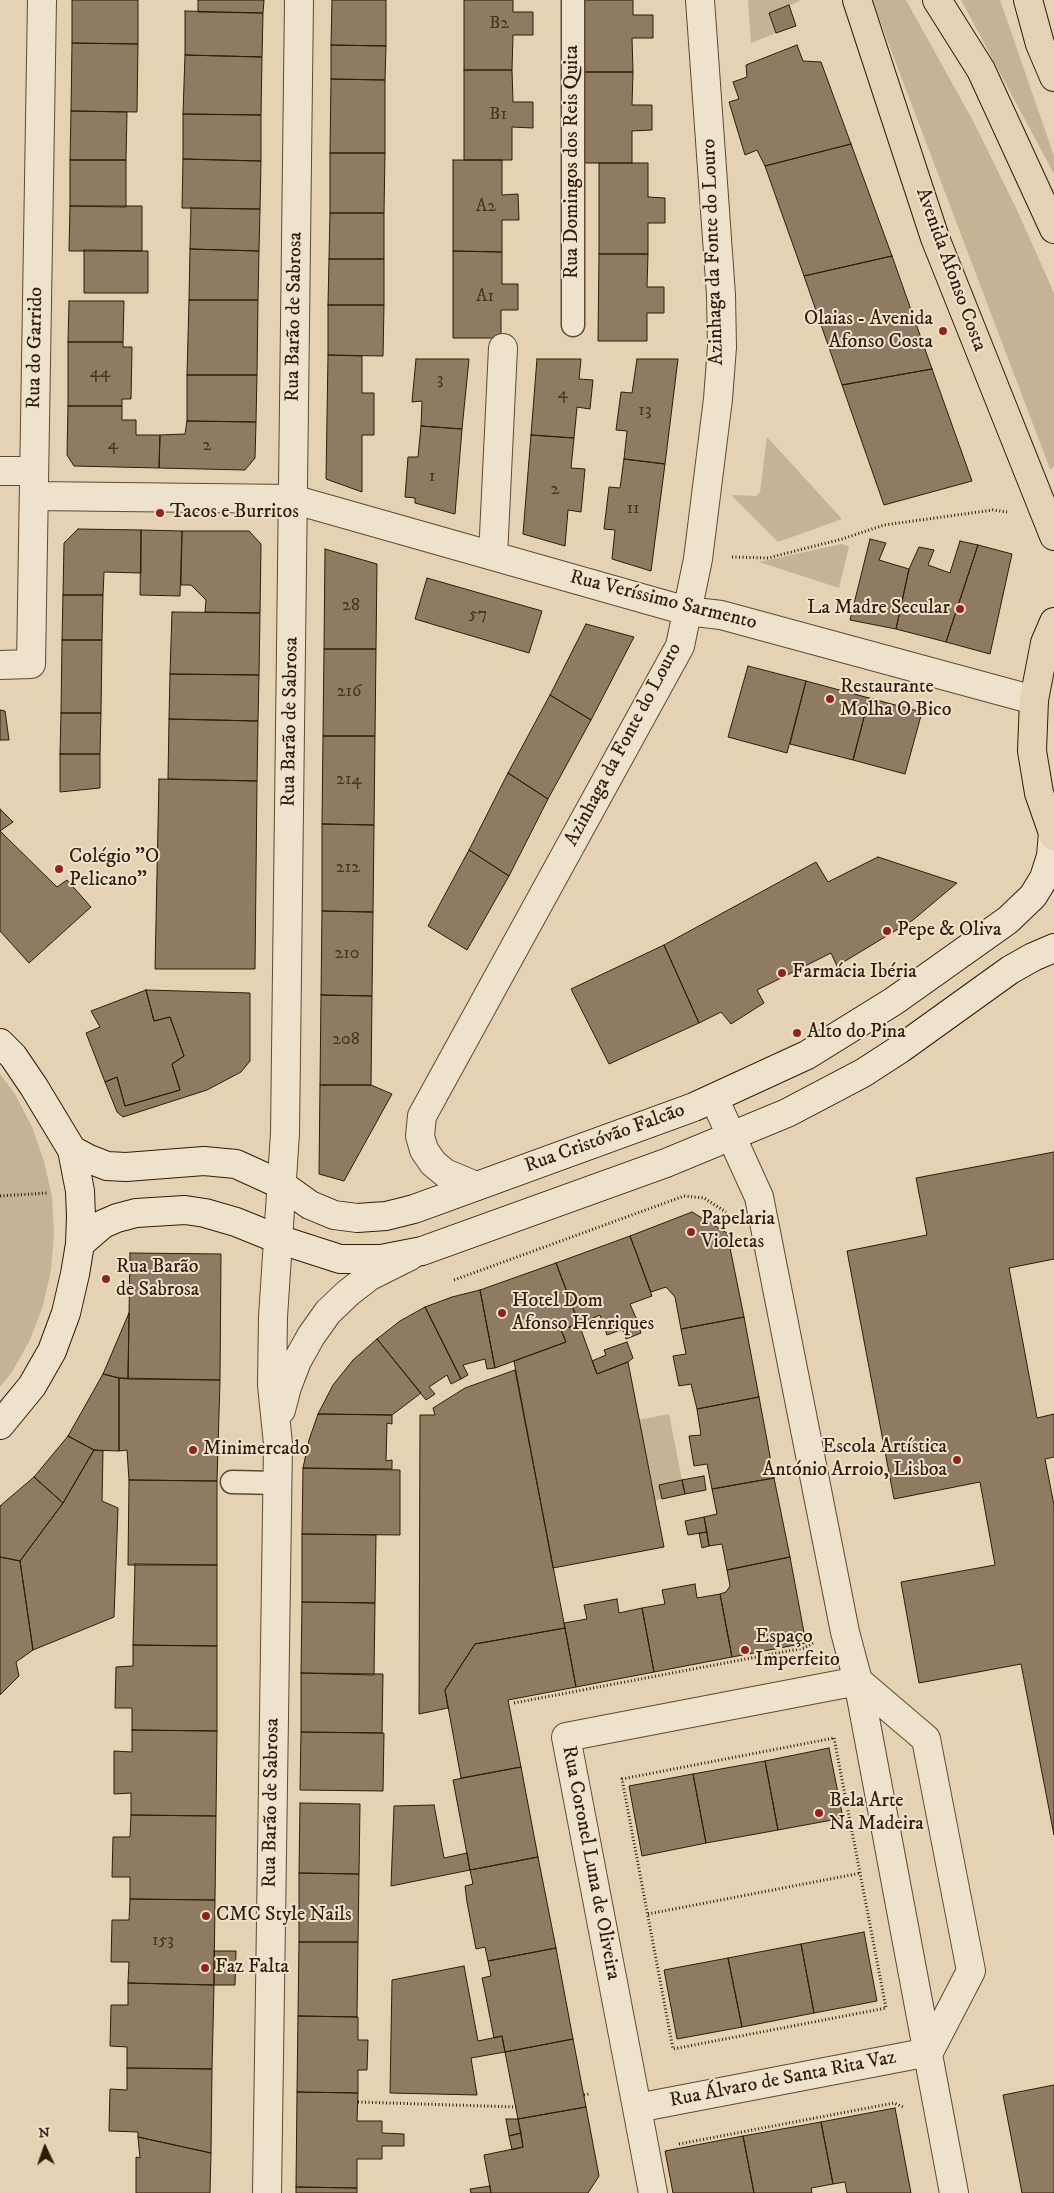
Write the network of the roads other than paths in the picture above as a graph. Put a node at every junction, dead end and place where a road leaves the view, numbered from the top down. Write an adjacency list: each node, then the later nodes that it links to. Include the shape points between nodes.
1 (42, 0): 13 (street, Rua do Garrido)
2 (299, 0): 14 (street, Rua Barão de Sabrosa)
3 (573, 0): 10 (lane, Rua Domingos dos Reis Quita)
4 (700, 0): 17 (street, Azinhaga da Fonte do Louro, via 722,347 698,559)
5 (857, 0): 15 (main road, Avenida Afonso Costa, via 935,238)
6 (937, 0): 9 (main road, via 981,70)
7 (1028, 0): 8 (main road, via 1040,44)
8 (1054, 77)
9 (1054, 229)
10 (572, 325)
11 (503, 348): 16 (street)
12 (0, 471): 13 (street, Rua Veríssimo Sarmento)
13 (34, 483): 14 (street, Rua Veríssimo Sarmento); 19 (street, Rua do Garrido, via 31,664)
14 (292, 499): 16 (street, Rua Veríssimo Sarmento); 27 (street, Rua Barão de Sabrosa, via 286,1123)
15 (1054, 536)
16 (493, 556): 17 (street, Rua Veríssimo Sarmento)
17 (688, 611): 20 (street, Rua Veríssimo Sarmento, via 721,615); 28 (street, Azinhaga da Fonte do Louro, via 680,646 422,1116 420,1136 433,1163 445,1173)
18 (1054, 622): 20 (main road, via 1045,643)
19 (0, 665)
20 (1034, 700): 21 (main road, via 1032,751 1039,793)
21 (1053, 834): 24 (street, Rua Cristóvão Falcão, via 1044,878 1033,896 1008,920 850,1029 798,1059)
22 (1054, 948): 25 (street, via 1010,970 888,1057 838,1088)
23 (0, 1043): 26 (street, via 34,1087)
24 (714, 1098): 25 (street); 28 (street, Rua Cristóvão Falcão)
25 (732, 1137): 31 (street); 36 (street, via 759,1197 845,1632)
26 (72, 1150): 27 (street, Rua Cristóvão Falcão, via 107,1166 204,1161 236,1164); 30 (street, via 80,1191)
27 (282, 1185): 28 (street, Rua Cristóvão Falcão, via 310,1205 334,1215 357,1218 386,1216 414,1209); 29 (street, Rua Barão de Sabrosa)
28 (476, 1186)
29 (278, 1239): 30 (street, via 236,1222 185,1210 136,1213 117,1218 103,1224); 31 (street, via 340,1258 381,1259); 33 (street, Rua Barão de Sabrosa, via 272,1384)
30 (80, 1244): 32 (street, via 66,1313 52,1351 32,1386)
31 (422, 1251): 33 (street, Rua Barão de Sabrosa, via 370,1276 328,1312 297,1361 287,1387)
32 (0, 1425)
33 (278, 1444): 35 (street, Rua Barão de Sabrosa)
34 (232, 1482): 35 (lane)
35 (277, 1483): 39 (street, Rua Barão de Sabrosa)
36 (858, 1681): 37 (street); 37 (street, via 926,1739 971,1970); 38 (street, Rua Coronel Luna de Oliveira, via 566,1737)
37 (929, 2052): 38 (street, Rua Álvaro de Santa Rita Vaz); 41 (street)
38 (637, 2108): 40 (street, Rua Coronel Luna de Oliveira)
39 (267, 2193)
40 (653, 2193)
41 (954, 2193)

